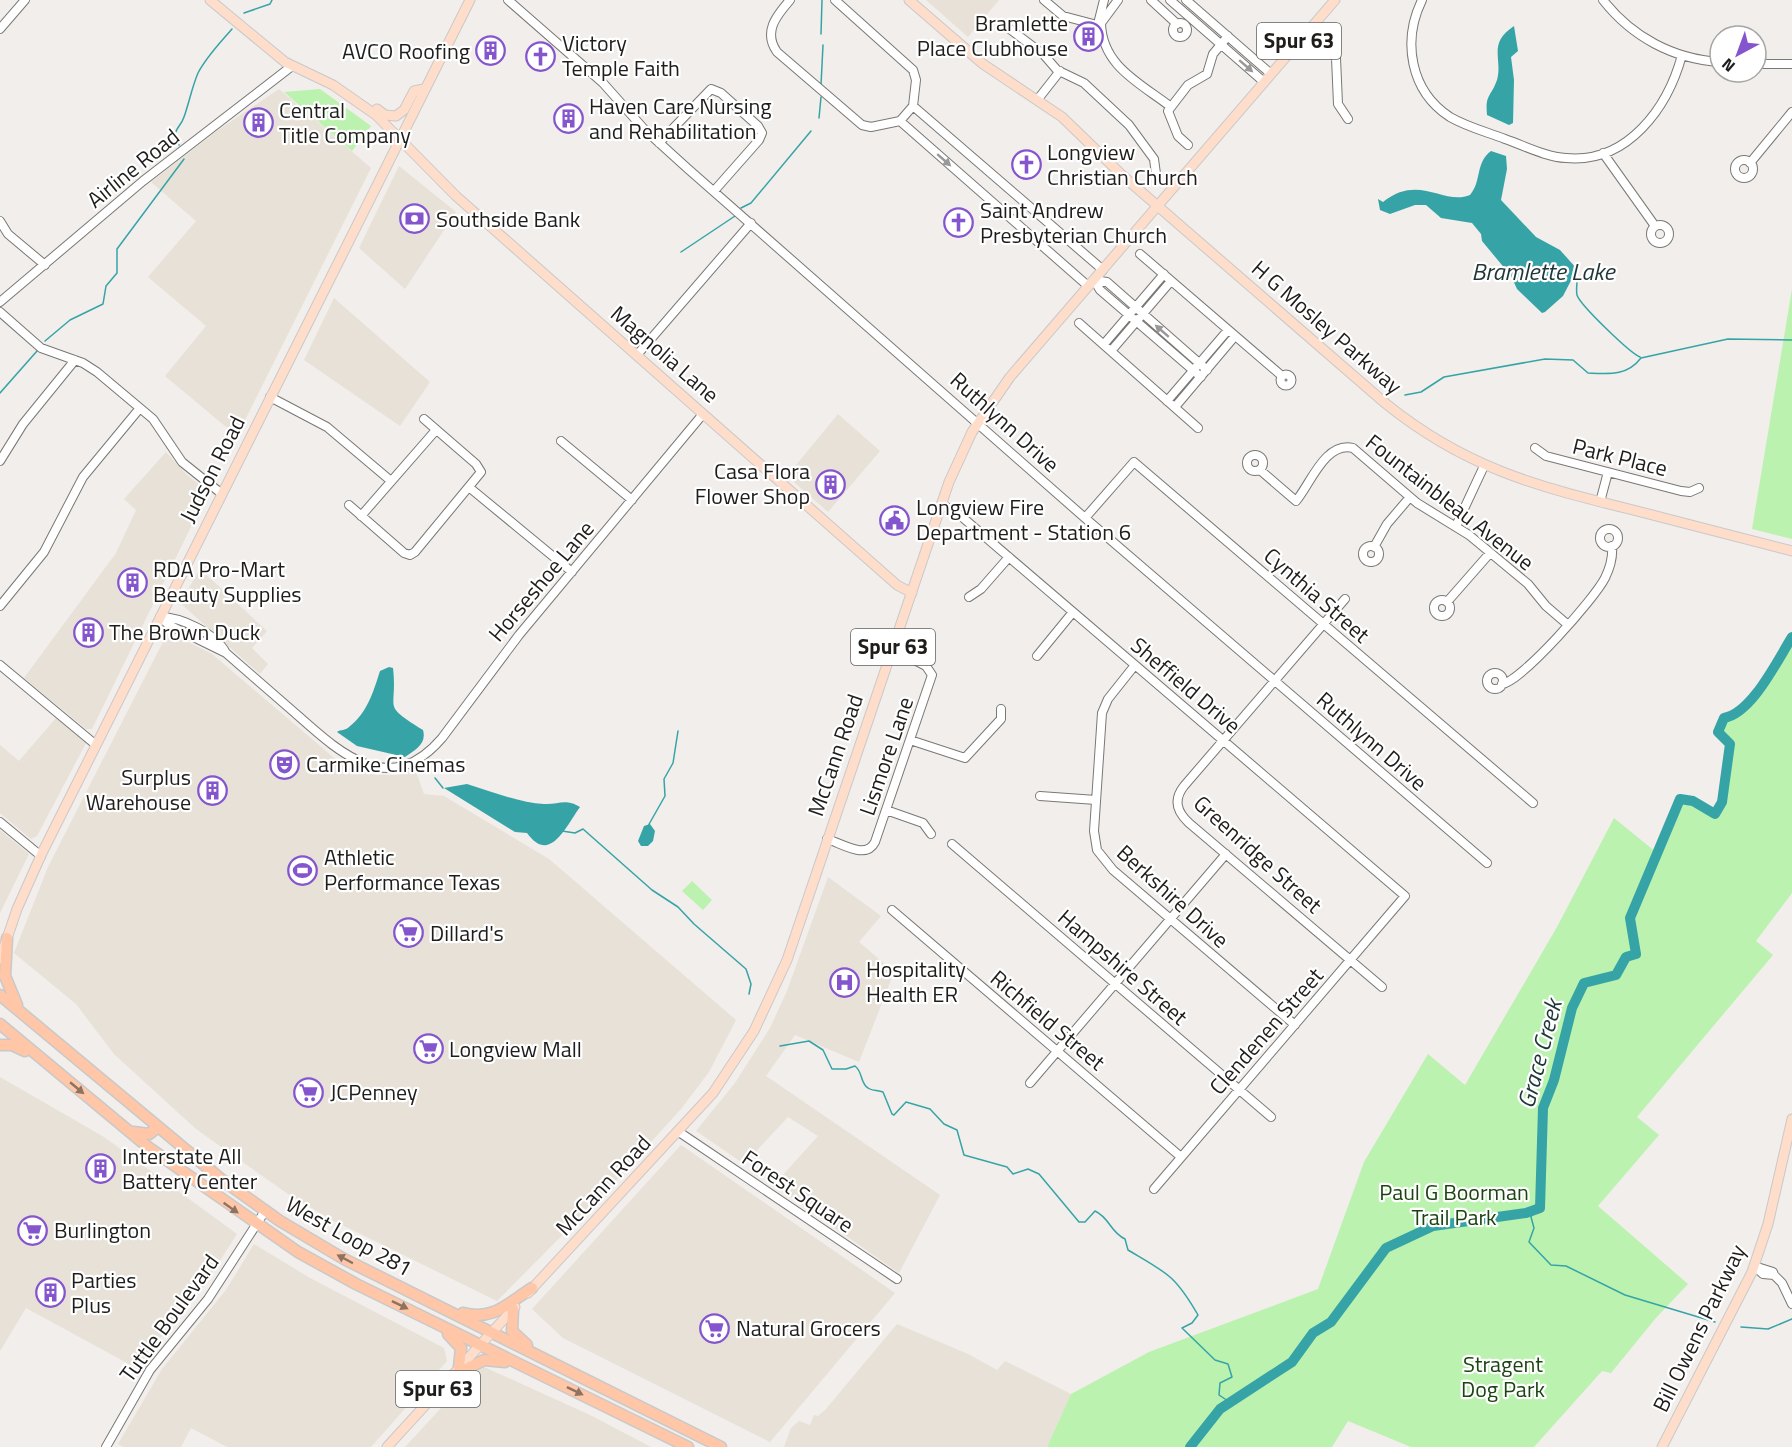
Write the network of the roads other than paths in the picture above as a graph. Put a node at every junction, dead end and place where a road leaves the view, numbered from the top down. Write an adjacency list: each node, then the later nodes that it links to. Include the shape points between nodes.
1 (25, 0): 20 (street)
2 (210, 0): 28 (main road, Magnolia Lane)
3 (470, 0): 32 (main road, Judson Road)
4 (508, 0): 41 (street, Ruthlynn Drive, via 603,83)
5 (790, 0): 39 (street, via 771,27 771,42 777,52 862,125 873,127)
6 (836, 0): 34 (street, via 911,68 916,80)
7 (909, 0): 33 (main road, H G Mosley Parkway, via 983,64)
8 (1044, 0): 19 (street, via 1062,15)
9 (1104, 0): 19 (street)
10 (1118, 0): 19 (street)
11 (1150, 0): 18 (street)
12 (1170, 0): 23 (street)
13 (1186, 0): 22 (street)
14 (1335, 0): 21 (main road, McCann Road / Spur 63)
15 (1422, 0): 43 (street, via 1412,31 1413,64 1424,92 1443,112 1465,124 1558,157 1581,158)
16 (1603, 0): 24 (street, via 1634,32)
17 (1002, 23): 29 (street)
18 (1177, 24)
19 (1101, 25): 35 (street, via 1110,58)
20 (0, 29)
21 (1308, 30): 30 (main road, McCann Road / Spur 63); 38 (street, via 1336,58 1338,104)
22 (1228, 36): 23 (street); 30 (street)
23 (1221, 44): 31 (street, one-way to 31); 35 (street, via 1212,55 1207,74 1188,85)
24 (1682, 55): 25 (street); 43 (street, via 1672,88 1653,117 1632,137)
25 (1708, 60)
26 (1768, 63): 27 (street)
27 (1792, 64)
28 (292, 66): 36 (main road, Magnolia Lane, via 333,85); 52 (street, Airline Road, via 143,181)
29 (1060, 71): 33 (street); 45 (street, via 1079,80 1129,125 1154,159)
30 (1271, 74): 31 (main road, McCann Road / Spur 63)
31 (1264, 82): 47 (main road, McCann Road / Spur 63)
32 (424, 89): 36 (main road, via 414,91 396,116); 40 (main road, Judson Road)
33 (1038, 99): 47 (main road, H G Mosley Parkway)
34 (913, 106): 39 (street); 53 (street)
35 (1171, 107): 42 (street, via 1169,117)
36 (370, 110): 40 (main road, Magnolia Lane)
37 (1792, 112): 44 (street)
38 (1348, 119)
39 (900, 121): 56 (street, one-way to 56)
40 (400, 137): 70 (main road, Magnolia Lane, via 456,196); 77 (main road, Judson Road)
41 (659, 143): 46 (street, Ruthlynn Drive); 46 (street, via 711,89 752,120 760,128 760,138)
42 (1188, 146)
43 (1603, 153): 50 (street)
44 (1750, 163)
45 (1156, 174)
46 (714, 191): 49 (street, Ruthlynn Drive)
47 (1158, 206): 53 (main road, McCann Road / Spur 63); 89 (main road, H G Mosley Parkway, via 1395,411)
48 (0, 221): 52 (street, via 10,236)
49 (751, 223): 70 (street); 83 (street, Ruthlynn Drive)
50 (1655, 226)
51 (1140, 254): 54 (street)
52 (45, 265): 58 (street, Airline Road)
53 (1102, 270): 56 (main road, McCann Road / Spur 63)
54 (1164, 274): 55 (street); 60 (street)
55 (1171, 281): 62 (street); 66 (street)
56 (1091, 283): 57 (street, via 1107,282); 59 (street); 83 (main road, McCann Road / Spur 63, via 1010,377)
57 (1120, 295): 59 (street); 60 (street)
58 (0, 302)
59 (1114, 302): 63 (street)
60 (1135, 308): 62 (street); 63 (street)
61 (0, 312): 71 (street, via 41,348)
62 (1143, 314): 64 (street); 72 (street, one-way to 62)
63 (1129, 315): 64 (street); 68 (street)
64 (1136, 321): 69 (street); 73 (street)
65 (1079, 323): 68 (street)
66 (1228, 330): 67 (street); 72 (street)
67 (1236, 336): 74 (street); 75 (street)
68 (1104, 344): 69 (street)
69 (1111, 351): 78 (street)
70 (636, 355): 81 (main road, Magnolia Lane)
71 (75, 360): 80 (street, via 94,369); 88 (street, via 23,424)
72 (1199, 363): 73 (street); 74 (street)
73 (1193, 370): 76 (street); 78 (street)
74 (1207, 370): 76 (street)
75 (1282, 376)
76 (1201, 377): 79 (street)
77 (270, 397): 92 (street, via 327,427); 95 (main road, Judson Road)
78 (1167, 400): 79 (street)
79 (1175, 407): 84 (street)
80 (140, 408): 95 (street, via 161,428 182,462); 114 (street, via 83,477 44,552)
81 (703, 414): 97 (street, Horseshoe Lane); 110 (main road, Magnolia Lane, via 897,585)
82 (424, 419): 85 (street)
83 (978, 422): 100 (main road, McCann Road / Spur 63); 102 (street, Ruthlynn Drive)
84 (1198, 428)
85 (436, 429): 92 (street); 93 (street, via 481,470)
86 (561, 441): 97 (street)
87 (1535, 448): 91 (street, Park Place, via 1546,456)
88 (0, 461)
89 (1484, 466): 98 (main road, H G Mosley Parkway, via 1533,485); 103 (street)
90 (1260, 470): 96 (street, Fountainbleau Avenue, via 1296,501 1315,471 1334,452 1351,447)
91 (1608, 472): 94 (street, Park Place, via 1688,492); 98 (street)
92 (391, 481): 101 (street)
93 (470, 488): 101 (street, via 413,554 404,553); 109 (street)
94 (1699, 488)
95 (222, 494): 116 (main road, Judson Road)
96 (1410, 497): 103 (street, Fountainbleau Avenue); 105 (street, via 1390,519)
97 (632, 500): 109 (street, Horseshoe Lane)
98 (1600, 502): 106 (main road, H G Mosley Parkway)
99 (349, 505): 101 (street)
100 (942, 505): 108 (street, Sheffield Drive, via 955,511); 110 (main road, McCann Road / Spur 63)
101 (361, 516)
102 (1085, 518): 117 (street, Cynthia Street, via 1134,462); 123 (street, Ruthlynn Drive)
103 (1456, 526): 107 (street, Fountainbleau Avenue)
104 (1612, 546): 118 (street, via 1605,579)
105 (1374, 547)
106 (1792, 551)
107 (1490, 553): 113 (street); 118 (street, Fountainbleau Avenue)
108 (1009, 557): 111 (street); 115 (street, Sheffield Drive)
109 (572, 573): 116 (street, Horseshoe Lane, via 495,665 440,741 424,755 404,764 371,766 347,757 222,646 172,617)
110 (912, 592): 119 (main road, McCann Road / Spur 63)
111 (969, 597)
112 (1345, 599): 117 (street, Greenridge Street)
113 (1447, 602)
114 (0, 606)
115 (1073, 612): 120 (street); 122 (street, Sheffield Drive)
116 (160, 617): 128 (main road, Judson Road)
117 (1323, 624): 123 (street, Greenridge Street); 131 (street, Cynthia Street)
118 (1567, 624): 124 (street, via 1529,667)
119 (892, 649): 126 (street, Lismore Lane, via 915,658 932,673); 135 (main road, McCann Road / Spur 63)
120 (1037, 657)
121 (0, 665): 128 (street)
122 (1135, 665): 127 (street, Sheffield Drive); 130 (street, Berkshire Drive, via 1103,710)
123 (1274, 681): 127 (street, Greenridge Street); 139 (street, Ruthlynn Drive)
124 (1502, 684)
125 (1001, 709): 126 (street, via 1001,719 964,758)
126 (910, 740): 132 (street, Lismore Lane)
127 (1223, 740): 137 (street, Greenridge Street, via 1181,790 1177,803 1185,819); 140 (street, Sheffield Drive)
128 (96, 745): 138 (main road, Judson Road)
129 (1040, 796): 130 (street)
130 (1096, 800): 142 (street, Berkshire Drive, via 1097,850 1113,870)
131 (1533, 803)
132 (886, 810): 134 (street, via 923,823); 135 (street, Lismore Lane, via 868,851)
133 (0, 822): 138 (street)
134 (931, 834)
135 (827, 839): 161 (main road, McCann Road / Spur 63, via 787,960 765,1011 734,1065)
136 (952, 844): 146 (street, Hampshire Street)
137 (1226, 854): 142 (street); 145 (street, Greenridge Street)
138 (40, 856): 143 (main road, Judson Road)
139 (1487, 863)
140 (1405, 896): 145 (street, Clendenen Street)
141 (892, 910): 153 (street, Richfield Street)
142 (1170, 919): 146 (street); 151 (street, Berkshire Drive)
143 (3, 941): 144 (main road, Judson Road); 149 (highway, via 6,982)
144 (0, 959)
145 (1350, 960): 147 (street, Greenridge Street); 151 (street, Clendenen Street)
146 (1115, 983): 153 (street); 156 (street, Hampshire Street)
147 (1382, 987)
148 (0, 995): 149 (highway, West Loop 281)
149 (24, 1015): 159 (highway, West Loop 281)
150 (0, 1024): 154 (highway, West Loop 281)
151 (1295, 1025): 156 (street, Clendenen Street)
152 (0, 1045): 154 (highway, via 18,1047)
153 (1057, 1051): 155 (street); 162 (street, Richfield Street)
154 (52, 1067): 160 (highway, West Loop 281, one-way to 160)
155 (1030, 1083)
156 (1239, 1089): 157 (street, Hampshire Street); 162 (street, Clendenen Street)
157 (1271, 1117)
158 (1792, 1119): 163 (main road, Bill Owens Parkway)
159 (158, 1126): 160 (highway, via 146,1134); 166 (highway, West Loop 281)
160 (127, 1130): 167 (highway, West Loop 281, one-way to 167)
161 (679, 1132): 169 (street, Forest Square); 170 (main road, McCann Road / Spur 63)
162 (1181, 1157): 165 (street, Clendenen Street)
163 (1781, 1164): 164 (street); 168 (main road, Bill Owens Parkway)
164 (1792, 1166)
165 (1154, 1189)
166 (265, 1211): 167 (street, Tuttle Boulevard); 172 (highway, West Loop 281, one-way to 166, via 344,1259)
167 (256, 1225): 174 (highway, West Loop 281, one-way to 174, via 320,1264); 183 (street, Tuttle Boulevard, via 208,1299 150,1370)
168 (1754, 1266): 171 (street, via 1762,1274 1774,1275); 187 (main road, Bill Owens Parkway)
169 (897, 1279)
170 (532, 1288): 172 (highway, via 487,1316); 173 (main road, McCann Road / Spur 63)
171 (1792, 1304)
172 (440, 1307): 175 (highway, West Loop 281)
173 (513, 1309): 175 (main road, McCann Road / Spur 63); 177 (highway, via 513,1333)
174 (432, 1321): 176 (highway, West Loop 281); 179 (highway, via 459,1344)
175 (491, 1333): 176 (main road, McCann Road / Spur 63); 177 (highway, West Loop 281)
176 (480, 1345): 178 (highway, West Loop 281); 179 (main road, McCann Road / Spur 63)
177 (547, 1359): 182 (highway, West Loop 281)
178 (522, 1365): 180 (highway, via 487,1359); 181 (highway, West Loop 281, one-way to 181)
179 (459, 1367): 180 (main road, McCann Road / Spur 63)
180 (450, 1377): 184 (main road, McCann Road / Spur 63)
181 (633, 1420): 182 (highway, via 641,1417 668,1430); 185 (highway, West Loop 281)
182 (679, 1425): 186 (highway, West Loop 281)
183 (108, 1446)
184 (387, 1447)
185 (688, 1447)
186 (721, 1447)
187 (1662, 1447)

